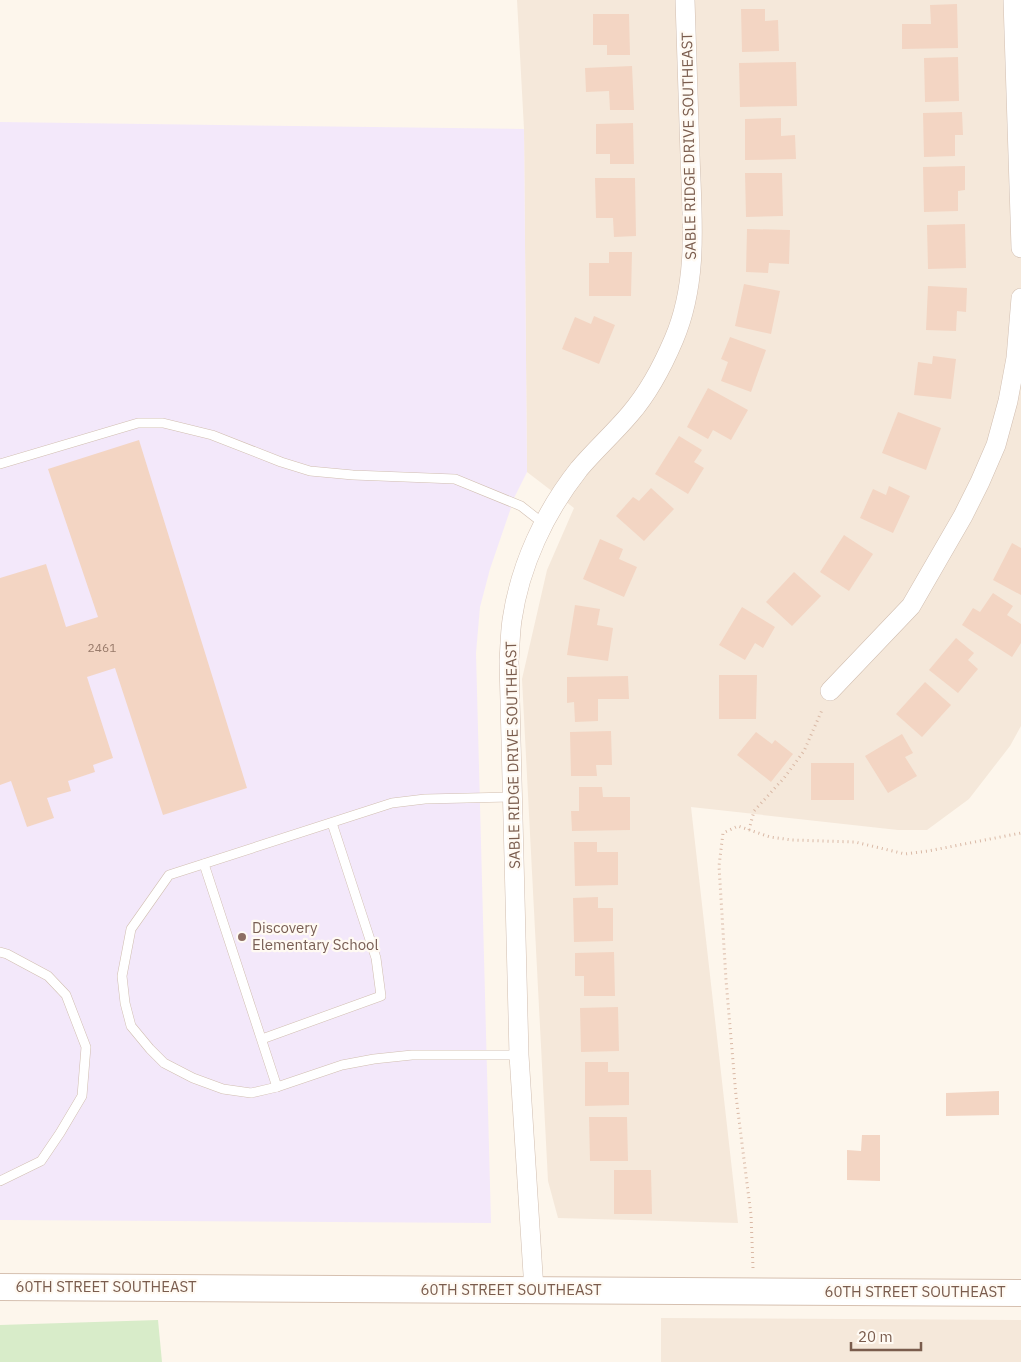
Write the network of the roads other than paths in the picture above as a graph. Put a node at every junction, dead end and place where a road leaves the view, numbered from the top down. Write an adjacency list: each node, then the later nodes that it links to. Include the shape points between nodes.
1 (685, 0): 6 (street, SABLE RIDGE DRIVE SOUTHEAST, via 692,224 691,276 685,305 664,362 648,389 631,413 579,469)
2 (1013, 0): 3 (street)
3 (1021, 248)
4 (1021, 298): 7 (street, via 1016,358 1008,401 996,445 980,482 911,606)
5 (0, 464): 6 (lane, via 138,423 163,423 212,435 310,471 455,479 521,506)
6 (544, 524): 8 (street, SABLE RIDGE DRIVE SOUTHEAST, via 528,558 512,620 508,662)
7 (830, 691)
8 (512, 797): 9 (lane, via 392,803); 13 (street, SABLE RIDGE DRIVE SOUTHEAST)
9 (332, 823): 10 (lane); 12 (lane, via 376,958 381,996)
10 (204, 864): 12 (lane); 14 (lane, via 169,875 131,929 122,976 132,1026 164,1063 192,1078 224,1089 251,1093)
11 (0, 952): 15 (lane, via 48,976 66,994 86,1047 82,1096 60,1133 41,1161)
12 (262, 1039): 14 (lane)
13 (519, 1055): 14 (lane, via 374,1059 342,1065); 17 (street, SABLE RIDGE DRIVE SOUTHEAST)
14 (277, 1087)
15 (0, 1181)
16 (0, 1287): 17 (main road, 60TH STREET SOUTHEAST)
17 (534, 1290): 18 (main road, 60TH STREET SOUTHEAST)
18 (1021, 1293)

